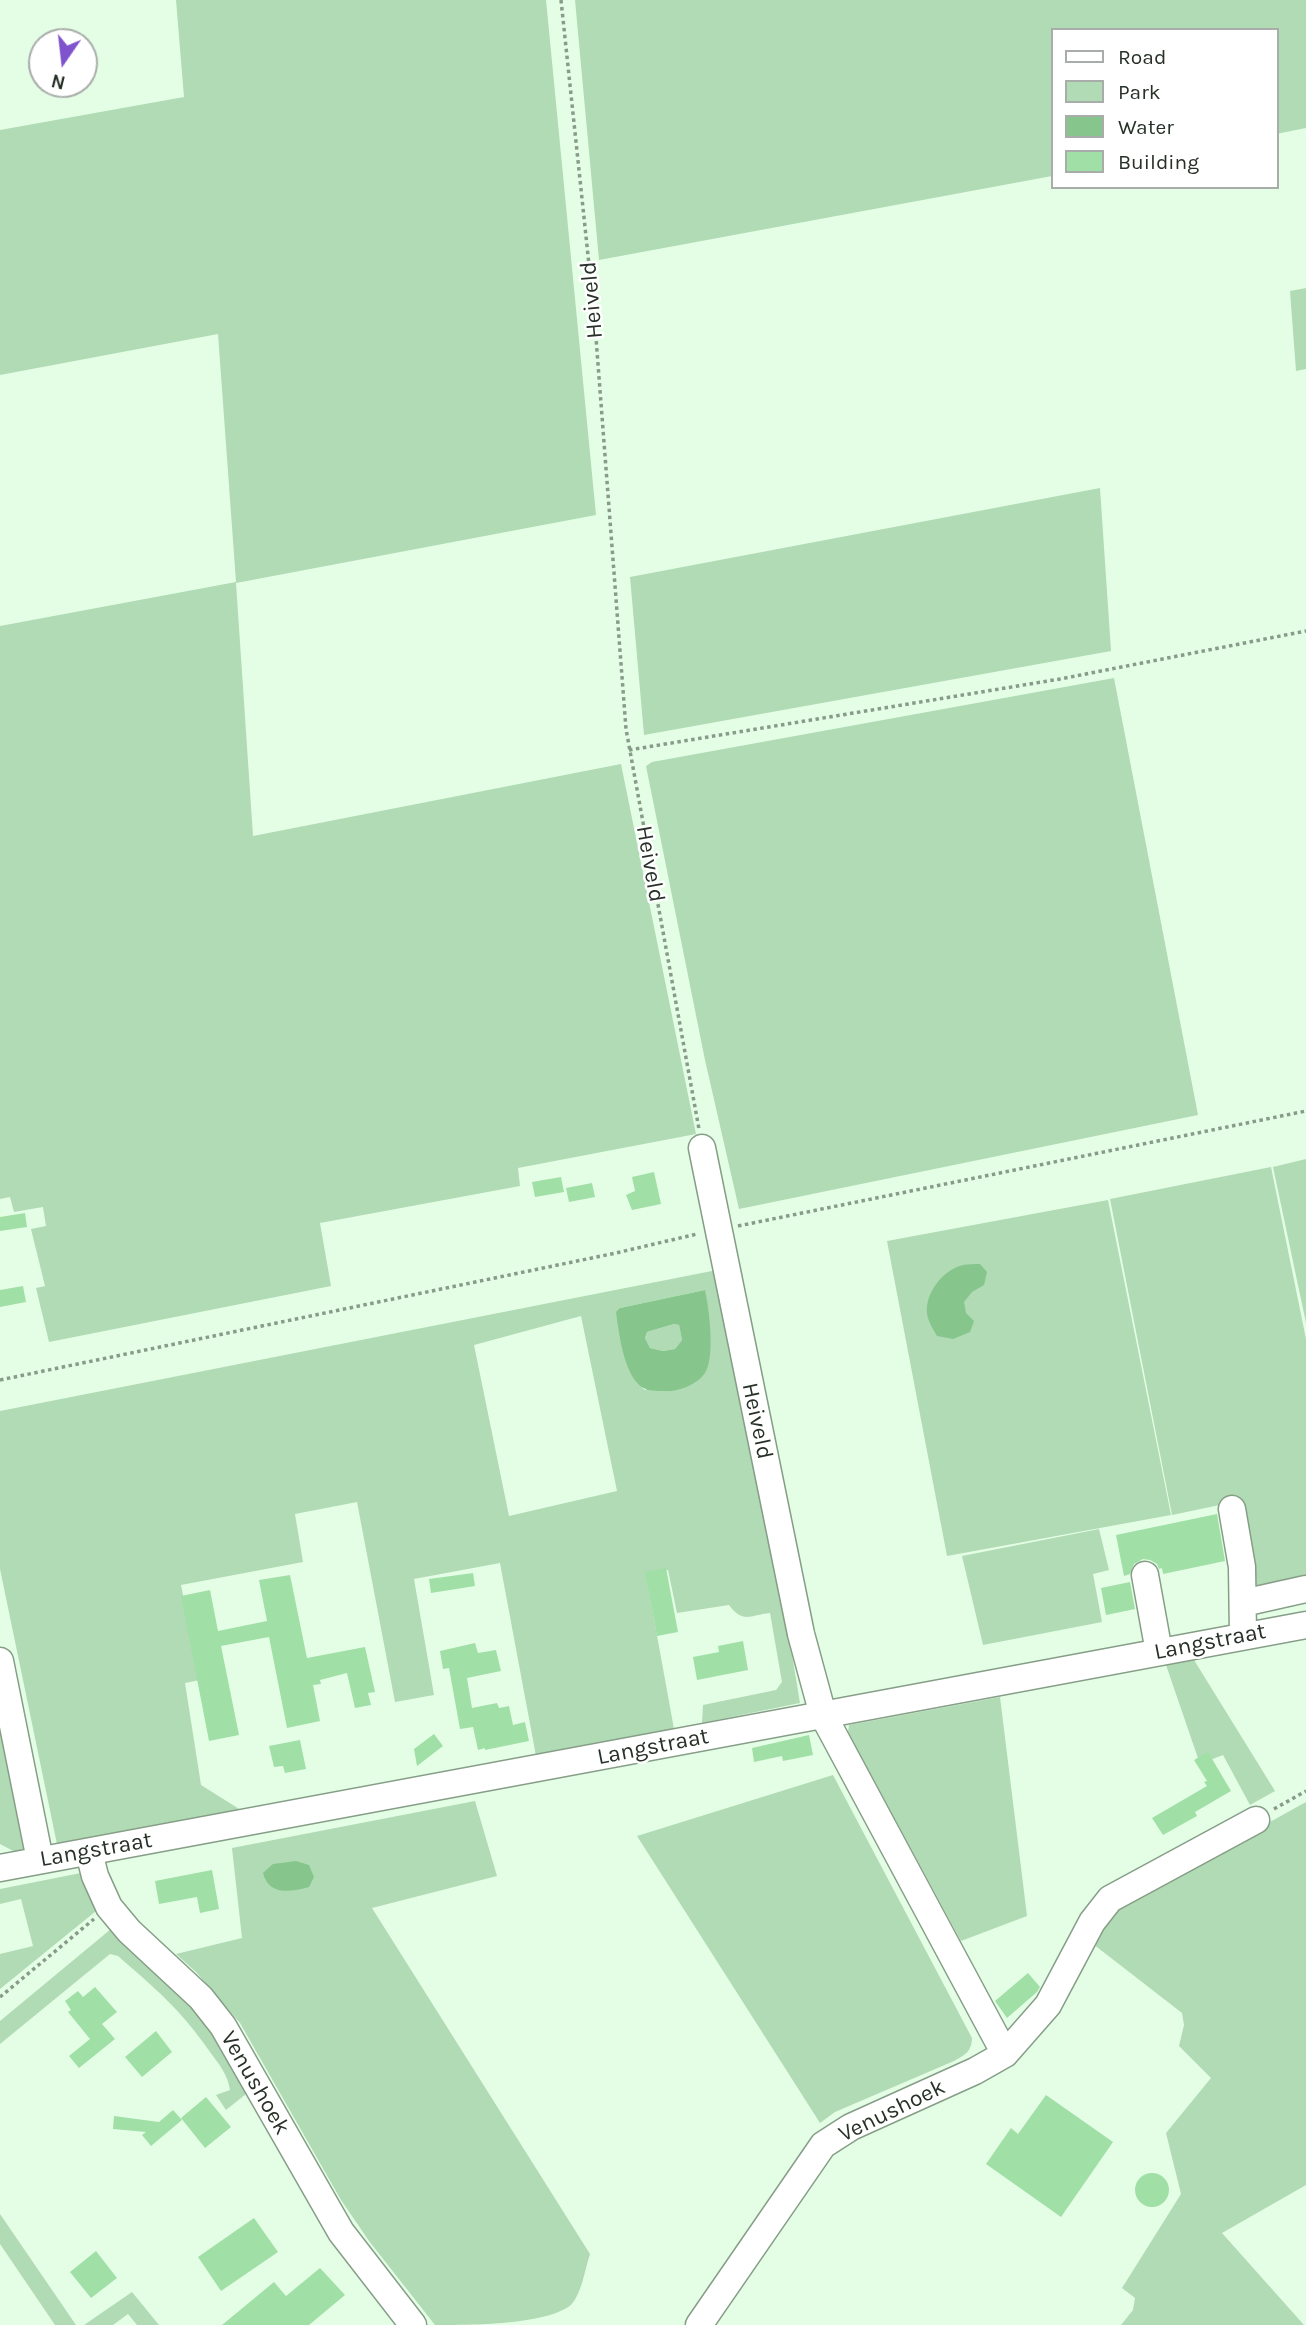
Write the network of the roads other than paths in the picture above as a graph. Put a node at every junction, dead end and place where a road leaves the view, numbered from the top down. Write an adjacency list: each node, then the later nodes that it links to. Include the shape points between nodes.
1 (702, 1149): 10 (street, Heiveld, via 801,1634)
2 (1232, 1509): 5 (street)
3 (1145, 1575): 8 (street)
4 (1306, 1588): 5 (street)
5 (1243, 1603): 7 (street)
6 (1306, 1625): 7 (street, Langstraat)
7 (1243, 1636): 8 (street, Langstraat)
8 (1159, 1652): 10 (street, Langstraat)
9 (0, 1661): 13 (street)
10 (823, 1715): 12 (street, Langstraat); 15 (street)
11 (1256, 1820): 15 (street, Venushoek, via 1110,1899 1092,1922 1048,2005)
12 (89, 1852): 13 (street, Langstraat); 16 (street, Venushoek, via 109,1907 223,2026 341,2232)
13 (40, 1860): 14 (street, Langstraat)
14 (0, 1868)
15 (1005, 2054): 17 (street, Venushoek, via 851,2127 823,2146)
16 (413, 2325)
17 (699, 2325)

